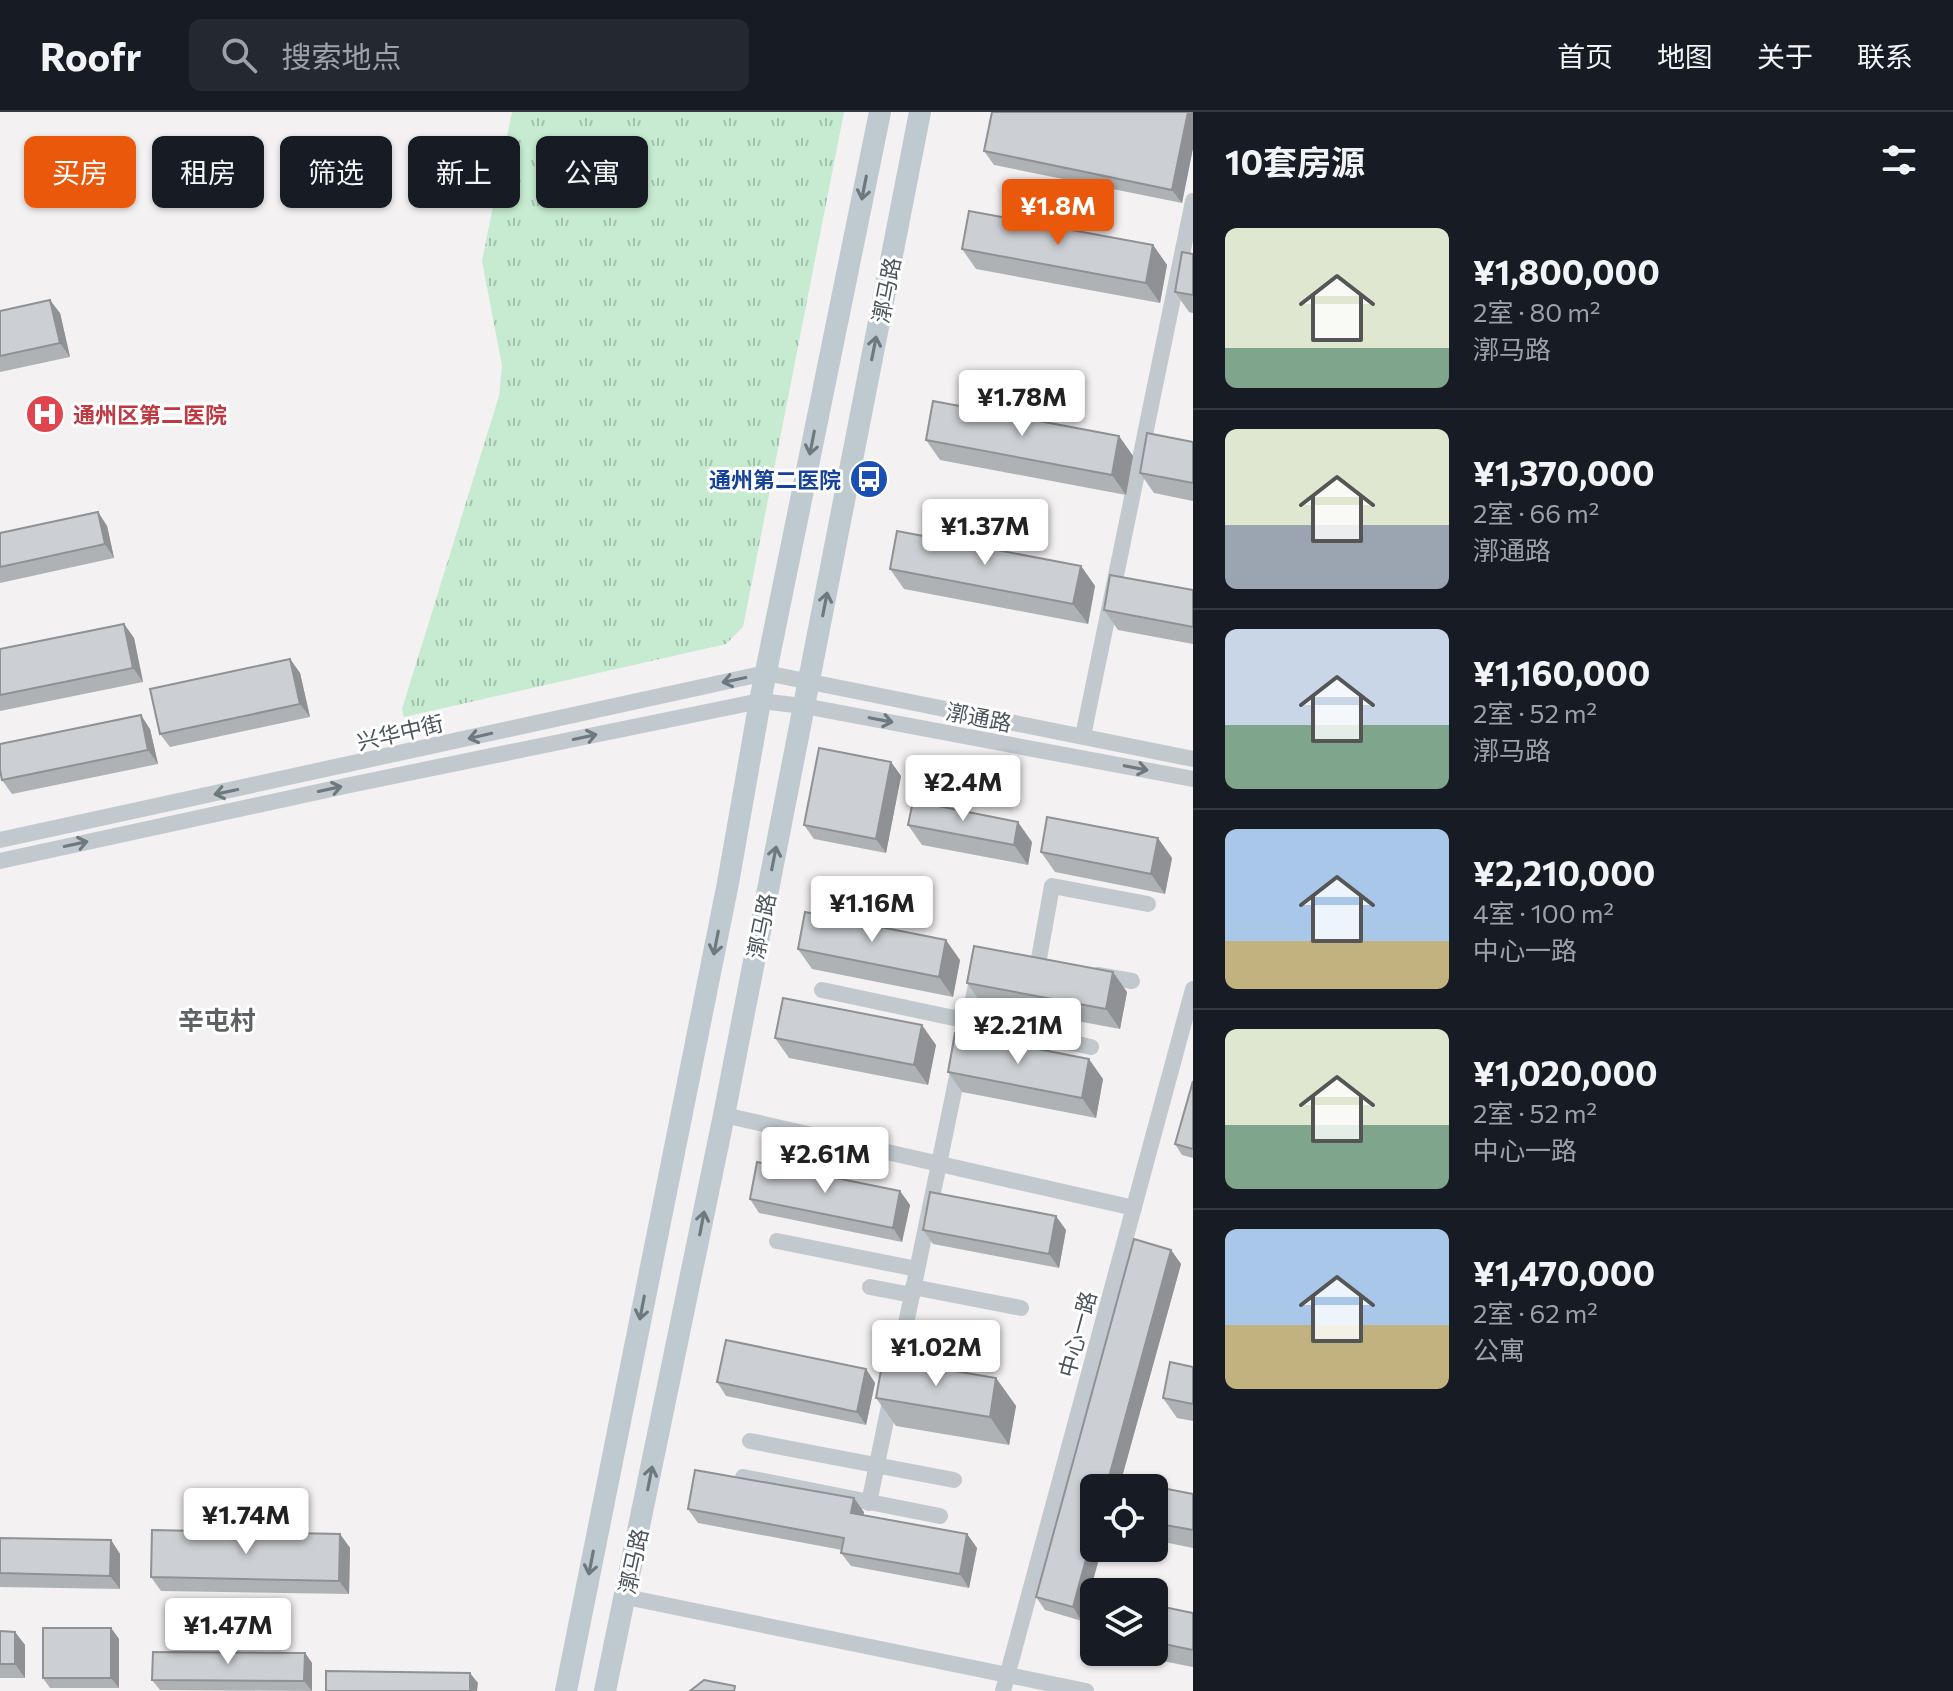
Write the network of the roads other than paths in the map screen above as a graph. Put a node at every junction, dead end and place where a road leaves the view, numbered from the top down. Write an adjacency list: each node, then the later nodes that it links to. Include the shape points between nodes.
1 (880, 112): 4 (main road, 漷马路, one-way to 4)
2 (920, 112): 5 (main road, 漷马路, one-way to 2)
3 (1193, 201): 8 (street)
4 (766, 673): 5 (street, 兴华中街); 6 (main road, 漷马路); 11 (street, 兴华中街, one-way to 11)
5 (810, 680): 7 (main road, 漷马路); 8 (street, 漷通路)
6 (760, 701): 7 (street, 兴华中街); 12 (street, 兴华中街, one-way to 6); 38 (main road, 漷马路, one-way to 38)
7 (804, 706): 10 (street, 漷通路, one-way to 10); 22 (main road, 漷马路, one-way to 7)
8 (1083, 736): 9 (street, 漷通路)
9 (1193, 759)
10 (1193, 779)
11 (0, 840)
12 (0, 861)
13 (1148, 904): 15 (street, via 1052,886)
14 (982, 955): 20 (street)
15 (1038, 965)
16 (1085, 973): 17 (street)
17 (1132, 981)
18 (1193, 989): 24 (street, 中心一路)
19 (822, 990): 20 (street)
20 (969, 1023): 21 (street); 23 (street)
21 (1091, 1047)
22 (724, 1115): 23 (street); 36 (main road, 漷马路, one-way to 22)
23 (938, 1163): 24 (street); 26 (street)
24 (1134, 1208): 37 (street, 中心一路)
25 (777, 1241): 26 (street)
26 (917, 1269): 28 (street)
27 (870, 1287): 28 (street)
28 (912, 1291): 29 (street); 31 (street, via 904,1367)
29 (1021, 1308)
30 (750, 1441): 31 (street)
31 (877, 1465): 33 (street); 34 (street)
32 (743, 1477): 34 (street)
33 (954, 1480)
34 (869, 1503): 35 (street)
35 (940, 1516)
36 (626, 1597): 37 (street); 39 (main road, 漷马路)
37 (1008, 1674): 40 (street, 中心一路); 41 (street)
38 (566, 1691)
39 (605, 1691)
40 (1003, 1691)
41 (1086, 1691)

